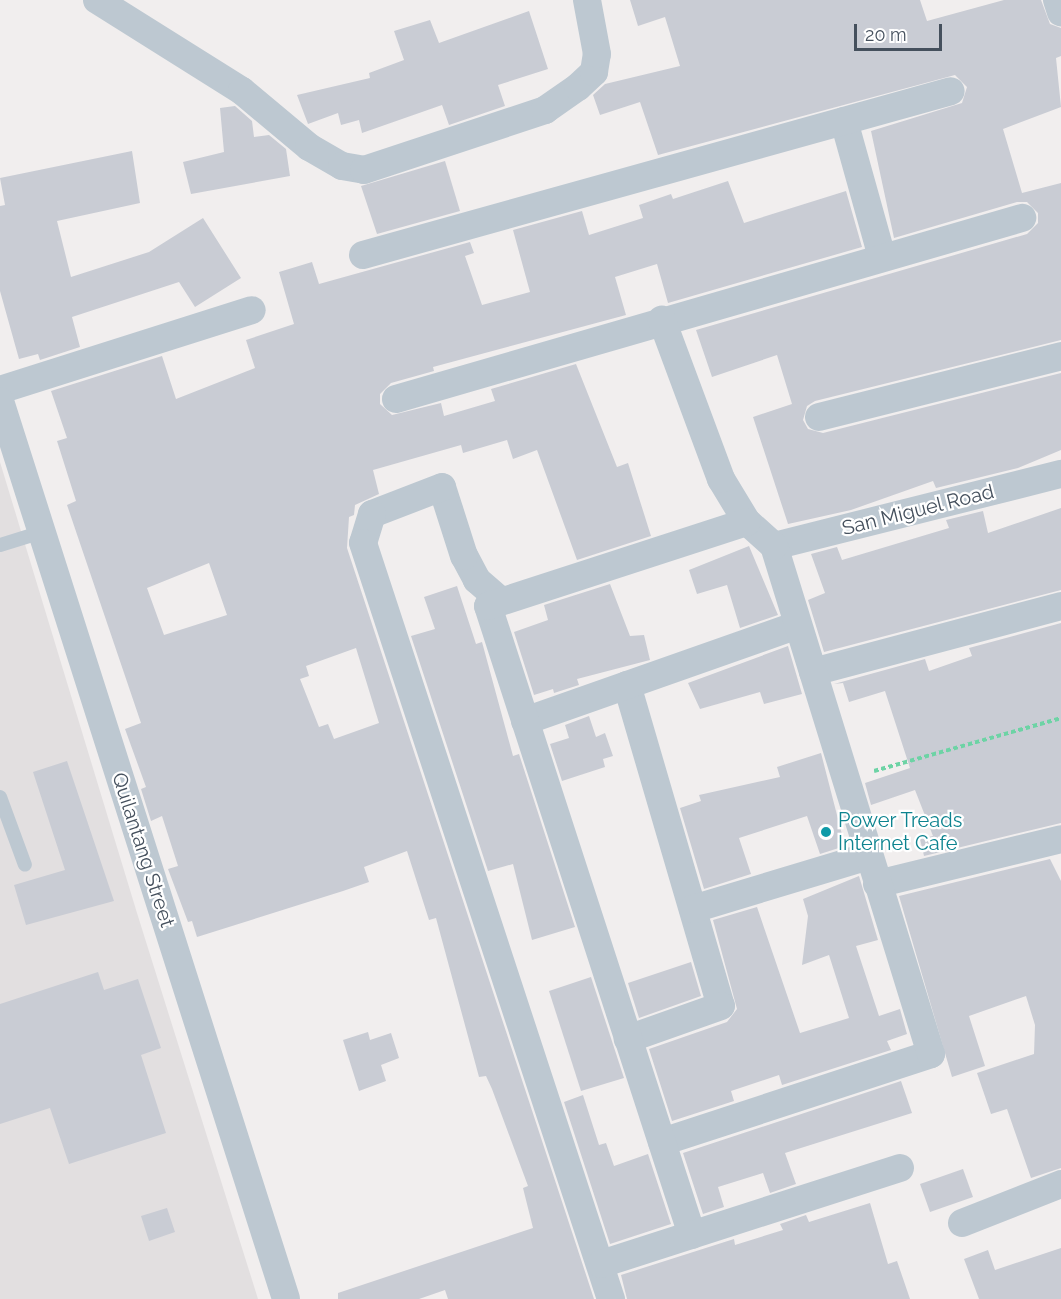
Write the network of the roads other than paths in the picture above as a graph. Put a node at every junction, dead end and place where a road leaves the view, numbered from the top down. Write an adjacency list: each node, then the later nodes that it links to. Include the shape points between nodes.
1 (98, 0): 2 (street, via 242,91 309,147 342,166 364,170 545,111 578,87 594,72 597,54)
2 (587, 0)
3 (1057, 0): 4 (street)
4 (1061, 12)
5 (951, 91): 6 (street)
6 (844, 120): 8 (street); 9 (street)
7 (1022, 218): 9 (street)
8 (363, 255)
9 (882, 257): 11 (street)
10 (252, 310): 13 (street)
11 (662, 320): 14 (street); 18 (street, via 721,479)
12 (1061, 356): 16 (street)
13 (0, 390)
14 (396, 399)
15 (0, 401): 19 (street, Quilantang Street)
16 (819, 417)
17 (1061, 474): 21 (street, San Miguel Road)
18 (747, 522): 21 (street); 22 (street)
19 (42, 532): 20 (lane); 41 (street, Quilantang Street)
20 (0, 545)
21 (774, 546): 24 (street)
22 (501, 601): 27 (street, via 488,606); 40 (street, via 477,580 464,556 442,487 372,514 363,543)
23 (1061, 606): 25 (street)
24 (798, 625): 25 (street); 26 (street)
25 (813, 672): 30 (street)
26 (627, 685): 27 (street); 33 (street)
27 (525, 721): 34 (street)
28 (0, 797): 31 (lane)
29 (1061, 839): 32 (street)
30 (869, 856): 32 (street); 33 (street)
31 (25, 865)
32 (878, 884): 35 (street, via 931,1054)
33 (693, 909): 34 (street, via 721,1006)
34 (628, 1039): 35 (street)
35 (662, 1142): 39 (street)
36 (900, 1168): 39 (street)
37 (1061, 1184): 38 (street)
38 (962, 1223)
39 (692, 1235): 40 (street)
40 (601, 1264): 42 (street)
41 (286, 1299)
42 (611, 1299)

